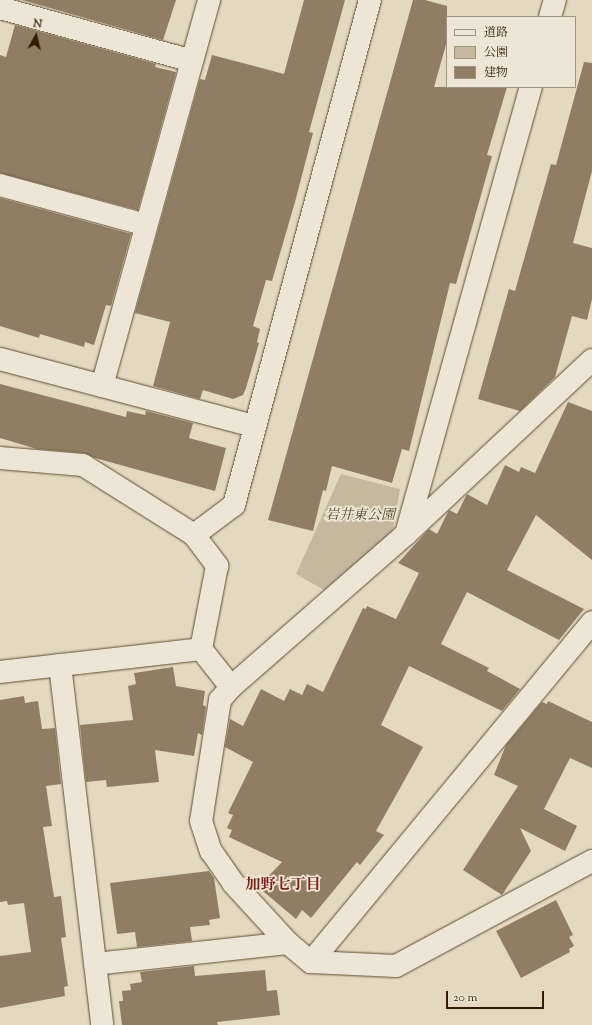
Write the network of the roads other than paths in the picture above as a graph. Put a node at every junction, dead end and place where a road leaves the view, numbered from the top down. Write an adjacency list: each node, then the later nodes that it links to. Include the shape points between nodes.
1 (209, 0): 7 (street)
2 (370, 0): 14 (street)
3 (555, 0): 6 (street)
4 (0, 8): 5 (street)
5 (34, 8): 7 (street)
6 (550, 16)
7 (192, 61): 10 (street)
8 (531, 88): 16 (street)
9 (0, 185): 10 (street)
10 (146, 225): 13 (street)
11 (0, 359): 13 (street)
12 (589, 368): 16 (street)
13 (102, 386): 14 (street)
14 (254, 426): 17 (street, via 234,505)
15 (0, 458): 17 (street, via 83,466)
16 (406, 534): 22 (street)
17 (194, 535): 19 (street, via 217,566)
18 (592, 622): 25 (street)
19 (201, 649): 20 (street); 22 (street)
20 (60, 665): 21 (street); 26 (street)
21 (0, 672)
22 (231, 687): 24 (street, via 220,700 201,821 211,851 233,883)
23 (592, 861): 25 (street, via 396,966)
24 (288, 943): 25 (street); 26 (street)
25 (311, 962)
26 (95, 964): 27 (street)
27 (102, 1025)

